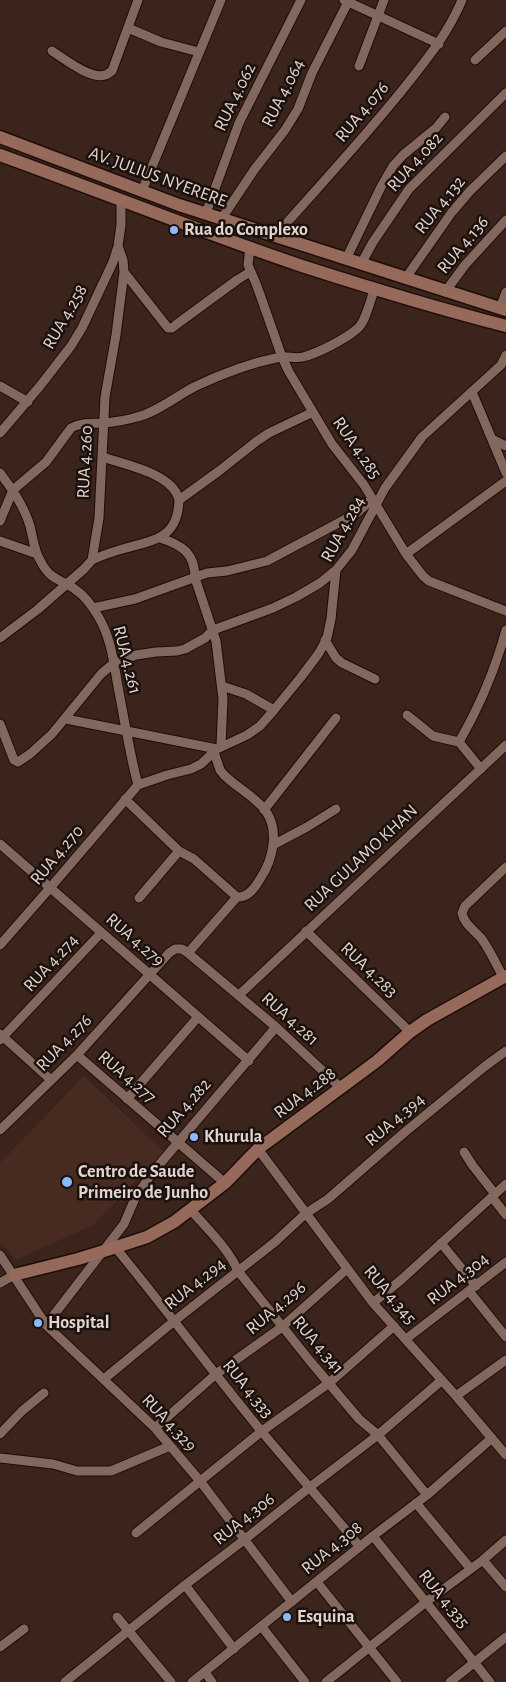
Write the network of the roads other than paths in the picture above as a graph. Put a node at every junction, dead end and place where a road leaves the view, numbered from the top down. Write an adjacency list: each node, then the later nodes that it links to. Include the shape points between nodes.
1 (138, 0): 8 (street)
2 (221, 0): 12 (street)
3 (301, 0): 22 (street, RUA 4.062, via 235,130)
4 (384, 0): 7 (street)
5 (462, 0): 10 (street, RUA 4.076)
6 (346, 1): 7 (street); 23 (street, RUA 4.064, via 298,109)
7 (378, 15): 10 (street); 14 (street)
8 (128, 28): 11 (street, via 112,71 106,75 98,76 79,68); 12 (street, via 161,42)
9 (506, 31): 13 (street)
10 (439, 44): 25 (street, RUA 4.076, via 386,110)
11 (52, 51)
12 (199, 52): 20 (street)
13 (475, 60)
14 (359, 66)
15 (506, 93): 29 (street, RUA 4.082, via 409,189)
16 (445, 117): 28 (street, via 393,166)
17 (0, 137): 20 (main road, AV. JULIUS NYERERE)
18 (0, 155): 21 (main road, AV. JULIUS NYERERE)
19 (506, 156): 32 (street, RUA 4.132, via 470,190)
20 (142, 191): 22 (main road, AV. JULIUS NYERERE)
21 (122, 201): 26 (street, RUA 4.258); 27 (main road, AV. JULIUS NYERERE)
22 (206, 213): 23 (main road, AV. JULIUS NYERERE)
23 (222, 218): 25 (main road, AV. JULIUS NYERERE)
24 (506, 220): 34 (street, RUA 4.136)
25 (275, 236): 28 (main road, AV. JULIUS NYERERE)
26 (118, 246): 30 (street, RUA 4.260); 42 (street, RUA 4.258, via 82,328)
27 (250, 247): 31 (street, RUA 4.285, via 247,261); 33 (main road, AV. JULIUS NYERERE)
28 (346, 259): 29 (main road, AV. JULIUS NYERERE)
29 (361, 264): 32 (main road, AV. JULIUS NYERERE)
30 (124, 272): 31 (street, via 168,328); 44 (street, RUA 4.260)
31 (250, 272): 39 (street, RUA 4.285)
32 (405, 279): 34 (main road, AV. JULIUS NYERERE)
33 (375, 288): 37 (main road, AV. JULIUS NYERERE); 39 (street, via 358,329 303,357)
34 (445, 292): 36 (main road, AV. JULIUS NYERERE)
35 (506, 292): 36 (street)
36 (503, 309)
37 (506, 326)
38 (506, 355): 41 (street, RUA 4.284)
39 (282, 357): 43 (street, RUA 4.285); 44 (street, via 204,383 147,414)
40 (0, 386): 42 (street)
41 (472, 392): 46 (street); 54 (street, RUA 4.284, via 422,437)
42 (28, 402): 45 (street, RUA 4.258)
43 (313, 412): 53 (street, via 257,440); 54 (street, RUA 4.285)
44 (103, 423): 48 (street, RUA 4.260); 52 (street, via 77,424 70,428 46,462)
45 (0, 433)
46 (492, 439): 47 (street); 50 (street)
47 (506, 446)
48 (103, 457): 53 (street, via 160,478 172,486); 60 (street, RUA 4.260, via 99,518)
49 (0, 473): 52 (street, RUA 4.261)
50 (506, 473)
51 (506, 481): 59 (street)
52 (13, 490): 55 (street); 58 (street, RUA 4.261, via 29,525)
53 (179, 500): 56 (street, via 172,526)
54 (374, 502): 59 (street, RUA 4.285); 61 (street, RUA 4.284, via 352,550); 62 (street, via 267,561)
55 (0, 521)
56 (160, 538): 60 (street); 62 (street, via 188,553)
57 (0, 541): 58 (street)
58 (37, 554): 63 (street, RUA 4.261, via 48,572)
59 (406, 554): 65 (street, RUA 4.285, via 429,581)
60 (92, 560): 63 (street)
61 (336, 570): 66 (street, via 273,608); 69 (street, RUA 4.284, via 331,618)
62 (195, 578): 64 (street, via 135,599); 66 (street)
63 (65, 584): 64 (street, RUA 4.261, via 83,596); 68 (street)
64 (93, 608): 70 (street, RUA 4.261, via 105,629)
65 (506, 611)
66 (213, 630): 70 (street, via 186,649 136,655); 72 (street)
67 (506, 630): 79 (street, via 489,684)
68 (0, 638)
69 (325, 640): 71 (street, via 342,663); 73 (street, RUA 4.284, via 319,653)
70 (114, 663): 76 (street, via 101,674); 78 (street, RUA 4.261)
71 (375, 679)
72 (222, 686): 73 (street, via 246,694); 81 (street)
73 (274, 710): 81 (street, RUA 4.284, via 247,735)
74 (407, 715): 79 (street, via 433,736)
75 (336, 718): 86 (street)
76 (66, 719): 77 (street, via 18,762 14,760); 78 (street)
77 (0, 724)
78 (126, 731): 81 (street); 83 (street, RUA 4.261)
79 (459, 742): 82 (street)
80 (506, 744): 82 (street, RUA GULAMO KHAN)
81 (217, 749): 83 (street, RUA 4.284, via 191,769); 86 (street, via 217,763 224,775)
82 (481, 768): 94 (street, RUA GULAMO KHAN)
83 (137, 782): 84 (street, RUA 4.270)
84 (125, 800): 89 (street); 91 (street, RUA 4.270)
85 (336, 808): 87 (street)
86 (264, 810): 87 (street, via 270,819)
87 (273, 845): 92 (street, via 270,860 255,887 246,896)
88 (1, 846): 91 (street, RUA 4.279)
89 (179, 851): 92 (street, via 194,859); 93 (street)
90 (506, 867): 99 (street, via 465,906 462,913 463,919 480,938)
91 (50, 888): 95 (street, RUA 4.279); 96 (street, RUA 4.270)
92 (237, 897): 97 (street)
93 (139, 898)
94 (306, 931): 100 (street, RUA GULAMO KHAN); 103 (street, RUA 4.283)
95 (101, 933): 98 (street, RUA 4.279); 104 (street, RUA 4.274)
96 (0, 945)
97 (188, 953): 98 (street, RUA 4.276, via 175,949); 100 (street, RUA 4.281)
98 (149, 974): 101 (street, RUA 4.279); 106 (street, RUA 4.276)
99 (505, 977): 103 (main road, RUA 4.288)
100 (239, 995): 102 (street, RUA 4.281)
101 (198, 1017): 107 (street, RUA 4.279); 110 (street)
102 (276, 1027): 107 (street, RUA 4.282); 109 (street, RUA 4.281)
103 (410, 1032): 109 (main road, RUA 4.288)
104 (1, 1037): 108 (street)
105 (506, 1051): 119 (street, RUA 4.394, via 328,1199)
106 (77, 1055): 108 (street, RUA 4.276); 110 (street, RUA 4.277)
107 (248, 1061): 112 (street, RUA 4.282)
108 (51, 1080): 111 (street, RUA 4.276)
109 (341, 1088): 113 (main road, RUA 4.288)
110 (127, 1099): 112 (street, RUA 4.277)
111 (0, 1130)
112 (178, 1142): 115 (street, RUA 4.277); 122 (street, RUA 4.282, via 136,1196)
113 (258, 1149): 115 (main road, RUA 4.288); 119 (street, RUA 4.345)
114 (464, 1152): 117 (street)
115 (225, 1183): 118 (main road, RUA 4.288)
116 (506, 1184): 117 (street)
117 (493, 1195): 120 (street); 121 (street)
118 (190, 1210): 122 (main road, RUA 4.288, via 147,1236); 126 (street, RUA 4.341, via 224,1248)
119 (305, 1214): 125 (street, RUA 4.345); 126 (street, RUA 4.294)
120 (506, 1215)
121 (441, 1243): 129 (street); 130 (street)
122 (110, 1249): 127 (main road); 131 (street); 132 (street, RUA 4.333)
123 (0, 1255): 127 (street, RUA 4.329)
124 (506, 1262): 129 (street, RUA 4.304)
125 (347, 1269): 130 (street, RUA 4.345); 134 (street, RUA 4.296)
126 (238, 1271): 132 (street, RUA 4.294); 134 (street, RUA 4.341)
127 (14, 1275): 128 (street); 131 (street, RUA 4.329)
128 (0, 1282)
129 (472, 1289): 135 (street); 136 (street, RUA 4.304)
130 (373, 1303): 133 (street, RUA 4.345)
131 (44, 1322): 139 (street, RUA 4.329)
132 (173, 1322): 138 (street, RUA 4.333); 139 (street, RUA 4.294)
133 (394, 1326): 136 (street, RUA 4.345); 141 (street)
134 (282, 1327): 138 (street, RUA 4.296); 141 (street, RUA 4.341)
135 (506, 1337)
136 (406, 1339): 140 (street, RUA 4.345)
137 (506, 1360): 143 (street)
138 (216, 1374): 144 (street, RUA 4.296); 145 (street, RUA 4.333)
139 (104, 1379): 144 (street, RUA 4.329)
140 (442, 1380): 143 (street, RUA 4.345); 147 (street, RUA 4.306)
141 (329, 1383): 145 (street); 147 (street, RUA 4.341)
142 (44, 1392): 146 (street)
143 (456, 1396): 148 (street, RUA 4.345)
144 (155, 1428): 149 (street, RUA 4.329)
145 (262, 1431): 152 (street); 153 (street, RUA 4.333)
146 (0, 1434)
147 (378, 1435): 153 (street, RUA 4.306); 154 (street, RUA 4.341)
148 (492, 1438): 150 (street, RUA 4.345); 154 (street, RUA 4.308)
149 (170, 1446): 151 (street, via 111,1471 77,1471 53,1464); 152 (street, RUA 4.329)
150 (506, 1455)
151 (0, 1458)
152 (200, 1481): 156 (street); 158 (street, RUA 4.329)
153 (310, 1487): 158 (street, RUA 4.306); 160 (street, RUA 4.333)
154 (427, 1495): 155 (street, RUA 4.308)
155 (416, 1503): 157 (street, RUA 4.308); 162 (street)
156 (136, 1533)
157 (373, 1536): 160 (street, RUA 4.308); 167 (street, RUA 4.335)
158 (244, 1540): 164 (street, RUA 4.306); 166 (street, RUA 4.329)
159 (506, 1540): 161 (street)
160 (360, 1547): 163 (street, RUA 4.308)
161 (483, 1560): 162 (street); 165 (street)
162 (470, 1568): 167 (street)
163 (317, 1582): 166 (street, RUA 4.308); 174 (street)
164 (185, 1585): 171 (street, RUA 4.306); 175 (street)
165 (506, 1587)
166 (292, 1602): 169 (street, RUA 4.308)
167 (426, 1602): 174 (street); 176 (street, RUA 4.335)
168 (117, 1617): 171 (street)
169 (262, 1627): 175 (street, RUA 4.308); 182 (street)
170 (24, 1629): 173 (street)
171 (128, 1630): 178 (street, RUA 4.306); 179 (street)
172 (506, 1637): 176 (street)
173 (0, 1647)
174 (370, 1647): 183 (street); 184 (street)
175 (234, 1649): 177 (street, RUA 4.308)
176 (474, 1662): 185 (street); 186 (street, RUA 4.335)
177 (204, 1672): 180 (street, RUA 4.308); 181 (street)
178 (65, 1682)
179 (171, 1682)
180 (192, 1682)
181 (212, 1682)
182 (305, 1682)
183 (326, 1682)
184 (397, 1682)
185 (450, 1682)
186 (490, 1682)

